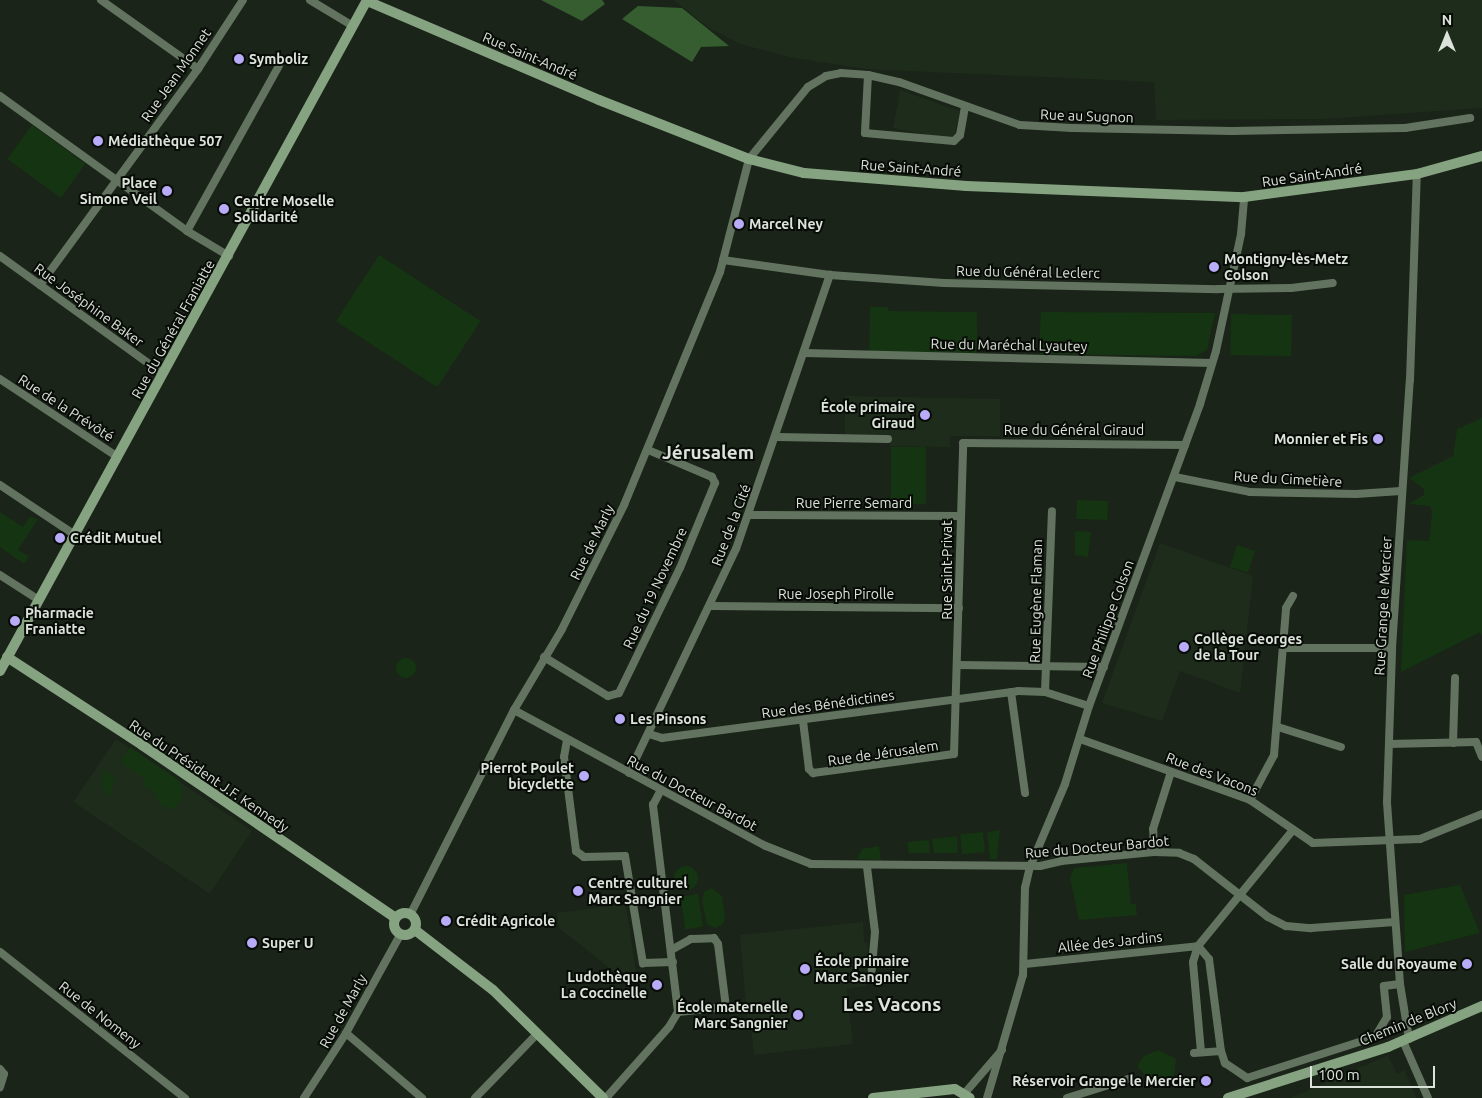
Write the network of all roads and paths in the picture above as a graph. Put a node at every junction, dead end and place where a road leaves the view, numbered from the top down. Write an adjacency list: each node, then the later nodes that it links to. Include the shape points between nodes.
1 (101, 0): 7 (street)
2 (242, 0): 7 (street, Rue Jean Monnet)
3 (310, 0): 5 (street)
4 (367, 0): 5 (street, Rue du Général Franiatte); 13 (street, Rue Saint-André, via 599,100)
5 (353, 26): 19 (street, Rue du Général Franiatte)
6 (279, 66): 17 (street)
7 (198, 69): 15 (street, Rue Jean Monnet)
8 (868, 75): 10 (street, Rue au Sugnon, via 899,82); 10 (street, via 864,133 954,141 960,135); 13 (street, Rue au Sugnon, via 841,73 826,76 808,87)
9 (0, 96): 15 (street)
10 (965, 106): 11 (street, Rue au Sugnon, via 1020,125 1132,130 1405,128)
11 (1470, 118)
12 (1482, 156): 14 (street, Rue Saint-André)
13 (750, 159): 16 (street, Rue Saint-André, via 836,177); 20 (street, Rue de Marly)
14 (1416, 174): 16 (street, Rue Saint-André); 37 (street, Rue Grange le Mercier, via 1410,380)
15 (117, 180): 17 (street); 23 (street, Rue Jean Monnet)
16 (1244, 197): 24 (street, Rue Philippe Colson, via 1241,234)
17 (187, 231): 19 (street)
18 (0, 256): 23 (street, Rue Joséphine Baker)
19 (229, 256): 27 (street, Rue du Général Franiatte)
20 (724, 260): 21 (street, Rue du Général Leclerc); 33 (street, Rue de Marly)
21 (830, 275): 24 (street, Rue du Général Leclerc, via 944,283); 25 (street, Rue de la Cité)
22 (1333, 283): 24 (street, Rue du Général Leclerc, via 1291,288)
23 (40, 285): 27 (street, Rue Joséphine Baker)
24 (1229, 288): 26 (street, Rue Philippe Colson)
25 (805, 353): 26 (street, Rue du Maréchal Lyautey); 29 (street, Rue de la Cité)
26 (1212, 362): 32 (street, Rue Philippe Colson)
27 (164, 374): 34 (street, Rue du Général Franiatte)
28 (0, 379): 34 (street, Rue de la Prévôté)
29 (777, 437): 30 (street); 39 (street, Rue de la Cité)
30 (888, 439)
31 (963, 443): 32 (street, Rue du Général Giraud); 40 (street, Rue Saint-Privat)
32 (1185, 445): 35 (street, Rue Philippe Colson)
33 (648, 450): 49 (street, Rue de Marly, via 598,562); 49 (street, Rue du 19 Novembre, via 712,476 715,484 680,568 619,693 608,696)
34 (118, 457): 41 (street, Rue du Général Franiatte)
35 (1175, 477): 37 (street, Rue du Cimetière, via 1250,492 1356,494); 53 (street, Rue Philippe Colson)
36 (0, 485): 41 (street)
37 (1401, 491): 48 (street, Rue Grange le Mercier)
38 (1052, 511): 52 (street, Rue Eugène Flaman)
39 (749, 515): 40 (street, Rue Pierre Semard); 45 (street, Rue de la Cité)
40 (959, 516): 46 (street, Rue Saint-Privat)
41 (75, 535): 44 (street, Rue du Général Franiatte)
42 (0, 575): 44 (street)
43 (1292, 596): 47 (street, via 1286,608)
44 (39, 600): 50 (street, Rue du Général Franiatte)
45 (712, 606): 46 (street, Rue Joseph Pirolle); 63 (street, Rue de la Cité)
46 (959, 608): 51 (street, Rue Saint-Privat)
47 (1284, 648): 48 (street); 62 (street)
48 (1392, 648): 67 (street, Rue Grange le Mercier)
49 (544, 657): 60 (street, Rue de Marly)
50 (7, 658): 54 (street, Rue du Général Franiatte); 83 (street, Rue du Président J.F. Kennedy)
51 (958, 664): 52 (street); 58 (street, Rue Saint-Privat)
52 (1047, 665): 53 (street); 57 (street, Rue Eugène Flaman)
53 (1104, 667): 59 (street, Rue Philippe Colson)
54 (0, 671)
55 (1455, 678): 66 (street)
56 (1011, 692): 57 (street, Rue des Bénédictines); 58 (street, Rue des Bénédictines); 73 (street)
57 (1045, 692): 59 (street, Rue des Bénédictines)
58 (958, 698): 61 (street, Rue des Bénédictines); 61 (street, Rue de Jérusalem, via 957,748 949,756 813,773 809,769)
59 (1089, 706): 64 (street, Rue Philippe Colson)
60 (514, 710): 65 (street, Rue du Docteur Bardot); 82 (street, Rue de Marly)
61 (803, 721): 63 (street, Rue des Bénédictines, via 662,738)
62 (1278, 727): 68 (street); 74 (street, via 1274,755)
63 (649, 734): 71 (street, Rue de la Cité)
64 (1080, 739): 70 (street, Rue des Vacons); 80 (street, Rue Philippe Colson)
65 (567, 740): 71 (street, Rue du Docteur Bardot); 90 (street, via 564,756 576,851 584,857 625,856 643,962)
66 (1453, 743): 67 (street); 69 (street, via 1476,742)
67 (1389, 744): 77 (street, Rue Grange le Mercier)
68 (1341, 747)
69 (1482, 757)
70 (1171, 772): 74 (street, Rue des Vacons); 78 (street, via 1153,828)
71 (629, 773): 72 (street, Rue du Docteur Bardot)
72 (661, 790): 79 (street, Rue du Docteur Bardot, via 796,860 821,866); 88 (street, via 653,805)
73 (1025, 793)
74 (1250, 800): 76 (street, Rue des Vacons)
75 (1482, 814): 77 (street, Rue des Vacons, via 1420,839)
76 (1293, 830): 77 (street, Rue des Vacons, via 1313,843); 81 (street)
77 (1388, 841): 84 (street, Rue Grange le Mercier)
78 (1154, 852): 80 (street, Rue du Docteur Bardot); 81 (street, Rue du Docteur Bardot, via 1178,853 1194,859)
79 (867, 867): 80 (street, Rue du Docteur Bardot); 92 (street, via 875,932)
80 (1030, 867): 91 (street, Rue Philippe Colson, via 1025,888)
81 (1240, 895): 84 (street, Rue du Docteur Bardot, via 1268,918 1286,926 1311,928); 87 (street)
82 (410, 914): 83 (street, via 402,913); 85 (street, via 416,921)
83 (396, 918): 86 (street, via 394,927)
84 (1395, 922): 93 (street, Rue Grange le Mercier)
85 (415, 930): 86 (street, via 408,935); 97 (street, via 472,971)
86 (400, 935): 96 (street, Rue de Marly)
87 (1198, 946): 91 (street, Allée des Jardins); 100 (street, via 1209,959); 100 (street, via 1193,962 1197,1053)
88 (673, 950): 90 (street); 95 (street, via 691,940 714,938 718,944 726,1007)
89 (0, 952): 105 (street, Rue de Nomeny)
90 (673, 962): 95 (street)
91 (1025, 964): 99 (street, Rue Philippe Colson, via 1018,1002)
92 (872, 970)
93 (1400, 984): 98 (street, Rue Grange le Mercier); 100 (street, via 1384,986 1387,1017 1375,1037 1247,1078 1225,1064)
94 (1482, 1006): 98 (street, Chemin de Blory)
95 (678, 1012): 109 (street, via 669,1027)
96 (346, 1033): 106 (street, Rue de Marly); 107 (street)
97 (537, 1034): 108 (street); 109 (street)
98 (1406, 1040): 113 (street, Chemin de Blory); 114 (street, Rue Grange le Mercier)
99 (1002, 1050): 104 (street, Rue Philippe Colson); 111 (street, Rue Philippe Colson)
100 (1221, 1051)
101 (0, 1068): 103 (street, via 4,1074)
102 (1128, 1079): 112 (street)
103 (0, 1087)
104 (967, 1096): 110 (street, via 947,1090)
105 (185, 1098)
106 (304, 1098)
107 (422, 1098)
108 (475, 1098)
109 (604, 1098)
110 (873, 1098)
111 (988, 1098)
112 (1067, 1098)
113 (1228, 1098)
114 (1428, 1098)

